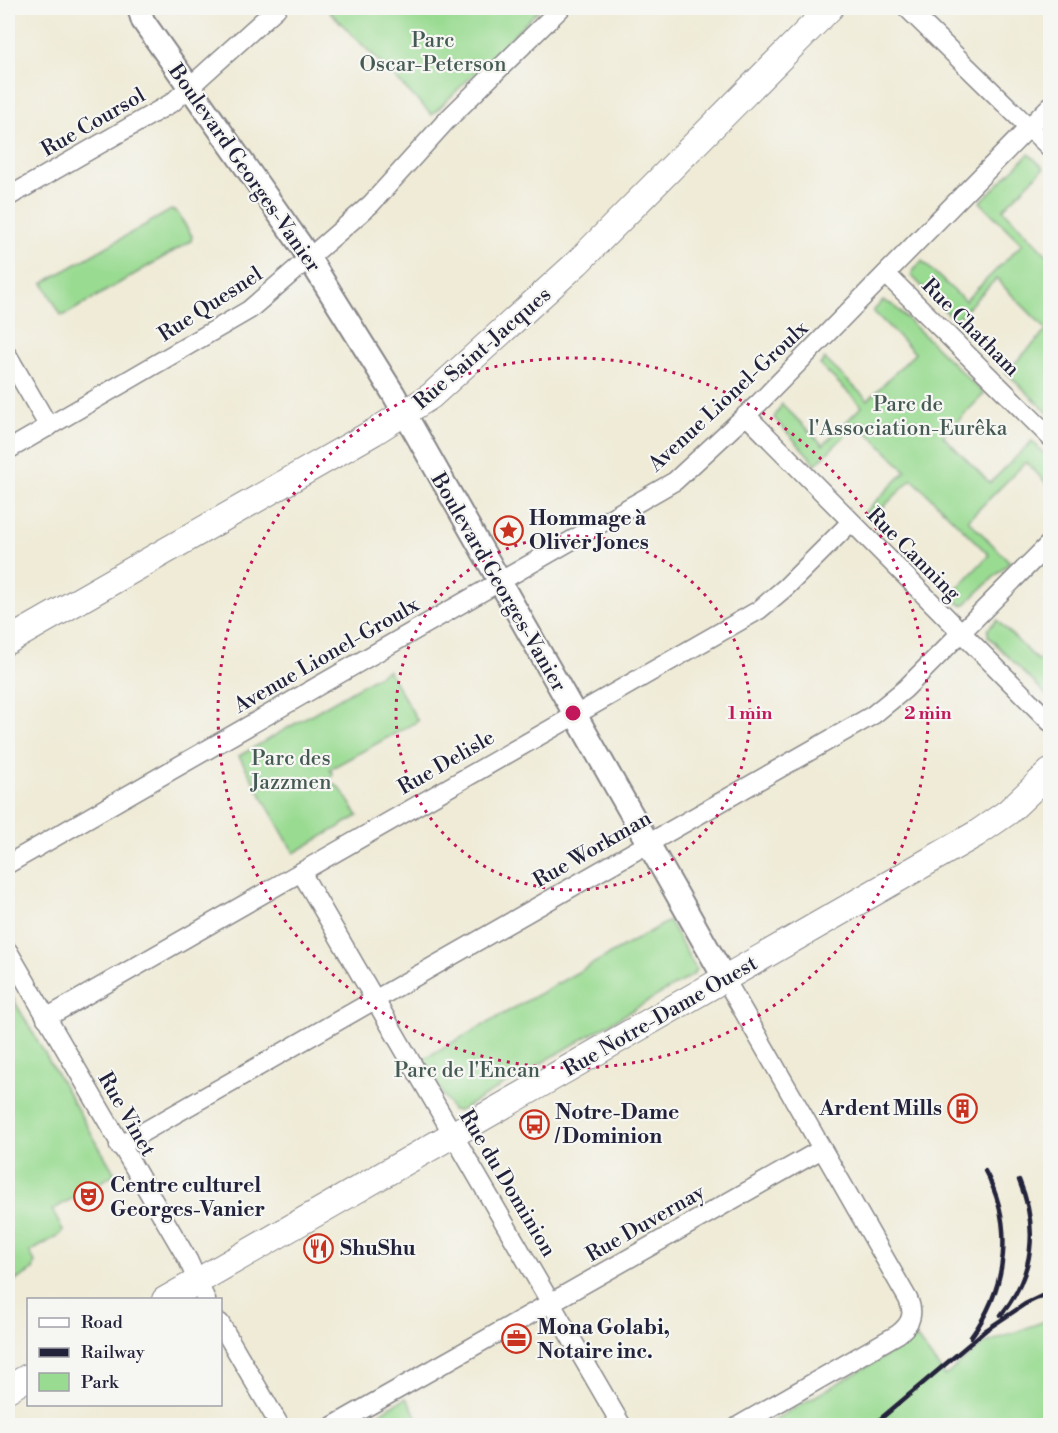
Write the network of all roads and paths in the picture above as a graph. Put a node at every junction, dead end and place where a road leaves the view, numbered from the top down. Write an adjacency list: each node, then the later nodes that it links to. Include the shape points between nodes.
1 (124, 8): 6 (street, Boulevard Georges-Vanier)
2 (277, 8): 7 (street, Rue Coursol)
3 (561, 8): 12 (street, Rue Quesnel, via 446,121 371,204)
4 (830, 8): 15 (main road, Rue Saint-Jacques, via 577,263 448,381)
5 (907, 8): 9 (street)
6 (141, 14): 7 (street, Boulevard Georges-Vanier)
7 (190, 88): 11 (street, Rue Coursol, via 173,102); 12 (street, Boulevard Georges-Vanier)
8 (1050, 106): 9 (street, Avenue Lionel-Groulx)
9 (1029, 128): 10 (street); 13 (street, Avenue Lionel-Groulx)
10 (1050, 148)
11 (8, 197)
12 (309, 258): 15 (street, Boulevard Georges-Vanier); 17 (street, Rue Quesnel, via 249,310)
13 (886, 274): 16 (street, Avenue Lionel-Groulx); 18 (street, Rue Chatham)
14 (8, 356): 17 (street)
15 (404, 414): 22 (street, Boulevard Georges-Vanier); 24 (main road, Rue Saint-Jacques)
16 (746, 415): 20 (street, Rue Canning); 22 (street, Avenue Lionel-Groulx, via 669,484)
17 (49, 427): 19 (street, Rue Quesnel)
18 (1050, 437)
19 (8, 450)
20 (851, 522): 23 (street, Rue Canning); 25 (street, Rue Delisle, via 759,610)
21 (1050, 543): 23 (street, Rue Workman)
22 (500, 582): 25 (street, Boulevard Georges-Vanier); 29 (street, Avenue Lionel-Groulx)
23 (961, 633): 26 (street, Rue Canning); 28 (street, Rue Workman, via 873,715)
24 (8, 641)
25 (574, 714): 28 (street, Boulevard Georges-Vanier); 30 (street, Rue Delisle)
26 (1050, 722)
27 (1050, 772): 32 (main road, Rue Notre-Dame Ouest, via 982,831)
28 (649, 843): 32 (street, Boulevard Georges-Vanier); 33 (street, Rue Workman)
29 (8, 864)
30 (301, 872): 33 (street, Rue du Dominion); 34 (street, Rue Delisle)
31 (8, 951): 34 (street, Rue Vinet)
32 (725, 979): 35 (main road, Rue Notre-Dame Ouest); 37 (street, Boulevard Georges-Vanier)
33 (374, 1000): 35 (street, Rue du Dominion); 36 (street, Rue Workman)
34 (45, 1018): 36 (street, Rue Vinet)
35 (454, 1135): 38 (main road, Rue Notre-Dame Ouest); 40 (street, Rue du Dominion)
36 (119, 1146): 38 (street, Rue Vinet)
37 (822, 1149): 40 (street, Rue Duvernay); 47 (street, Boulevard Georges-Vanier, via 908,1299 912,1318 895,1336)
38 (202, 1290): 39 (main road, Rue Notre-Dame Ouest)
39 (169, 1298)
40 (552, 1302): 45 (street, Rue Duvernay); 46 (street, Rue du Dominion)
41 (222, 1326): 44 (street)
42 (27, 1378): 43 (main road)
43 (8, 1389)
44 (280, 1425)
45 (333, 1425)
46 (622, 1425)
47 (738, 1425)

